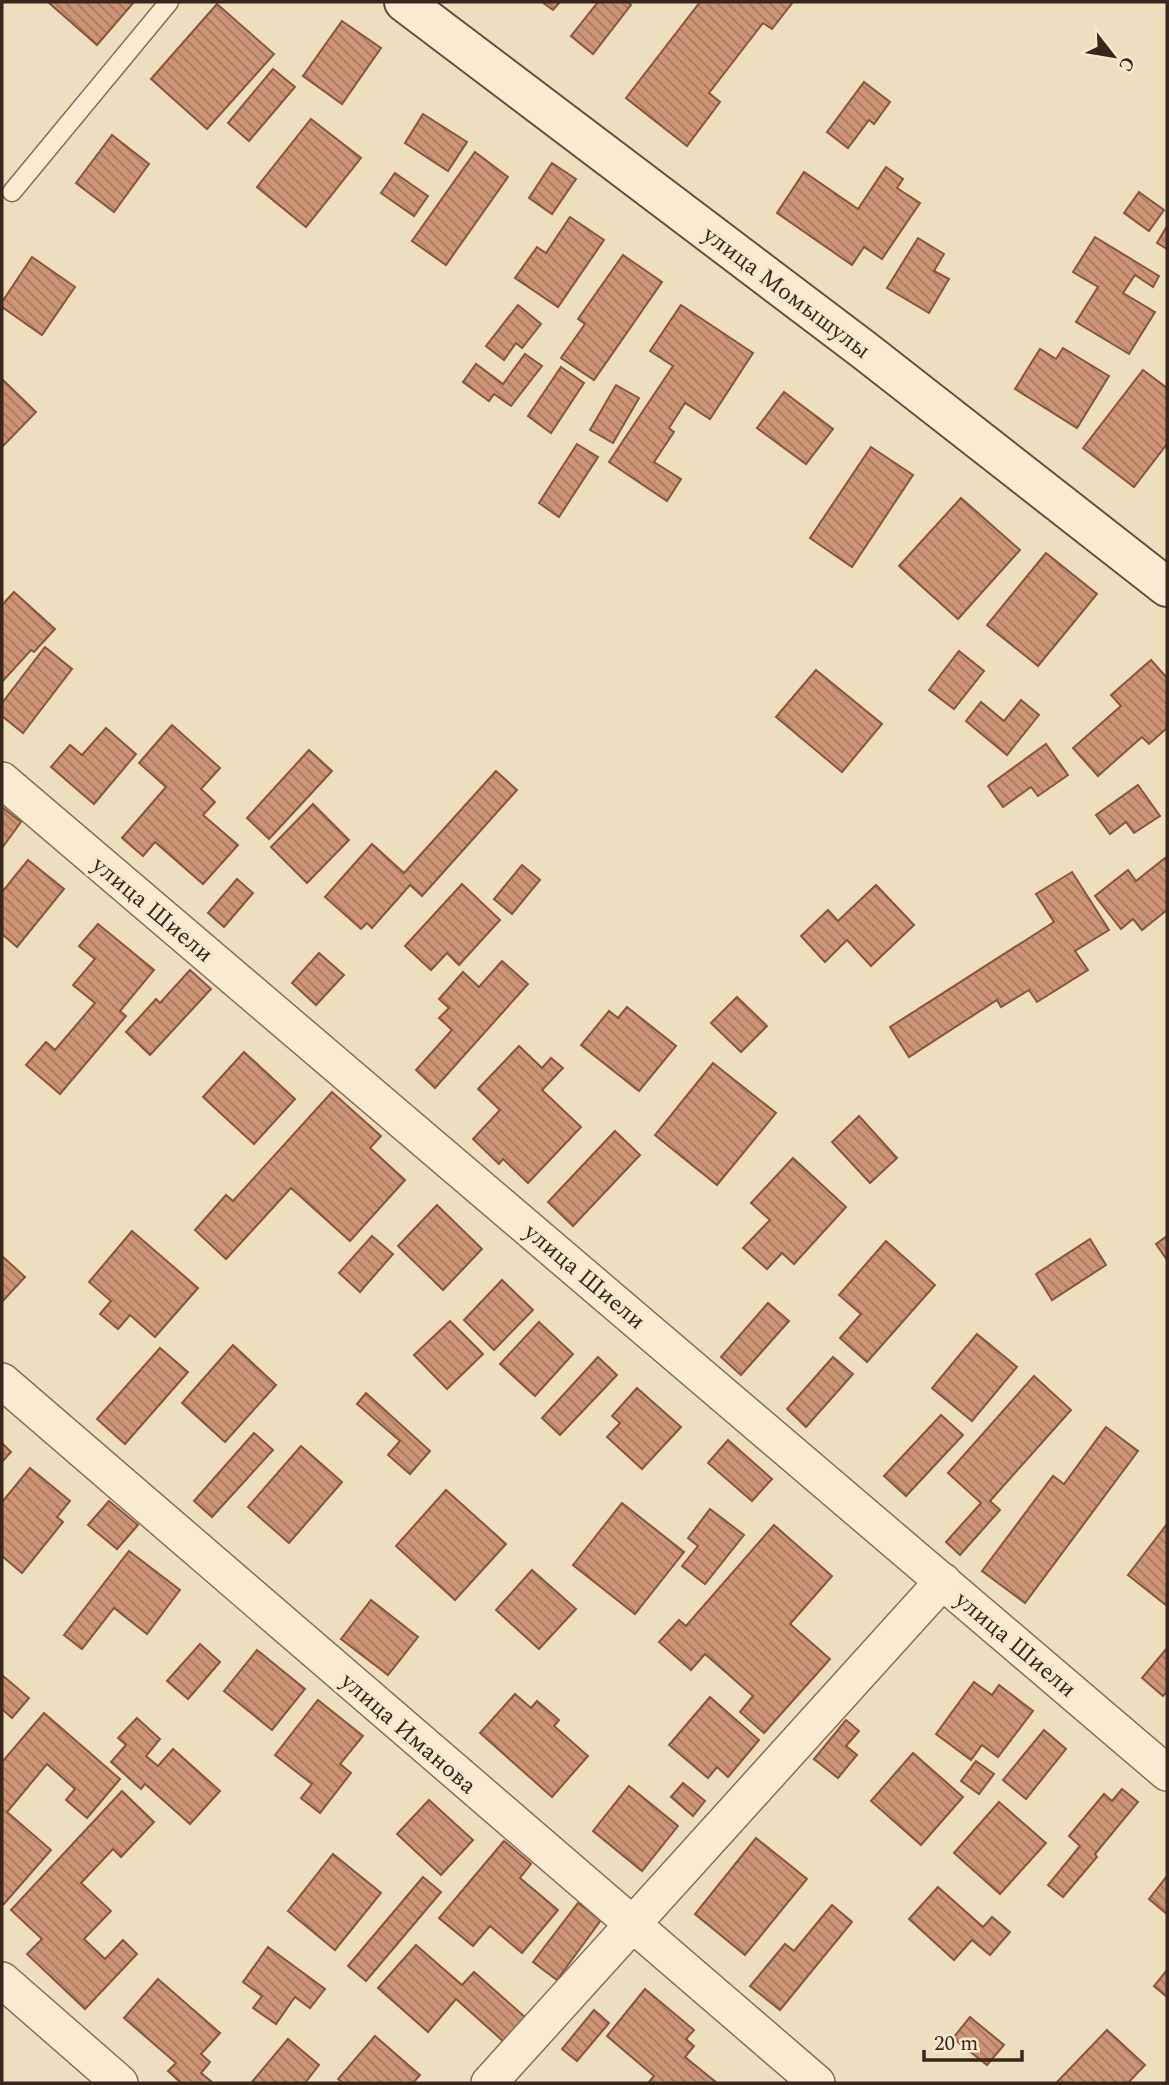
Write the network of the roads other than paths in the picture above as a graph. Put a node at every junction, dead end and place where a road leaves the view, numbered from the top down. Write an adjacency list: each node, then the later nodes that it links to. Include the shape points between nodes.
1 (169, 2): 3 (lane)
2 (404, 2): 4 (street, улица Момышулы, via 864,350)
3 (12, 192)
4 (1167, 587)
5 (2, 780): 7 (street, улица Шиели)
6 (2, 1381): 9 (street, улица Иманова)
7 (943, 1581): 8 (street, улица Шиели); 9 (street)
8 (1167, 1773)
9 (632, 1924): 12 (street); 13 (street, улица Иманова)
10 (2, 1980): 11 (street)
11 (120, 2083)
12 (489, 2083)
13 (817, 2083)

